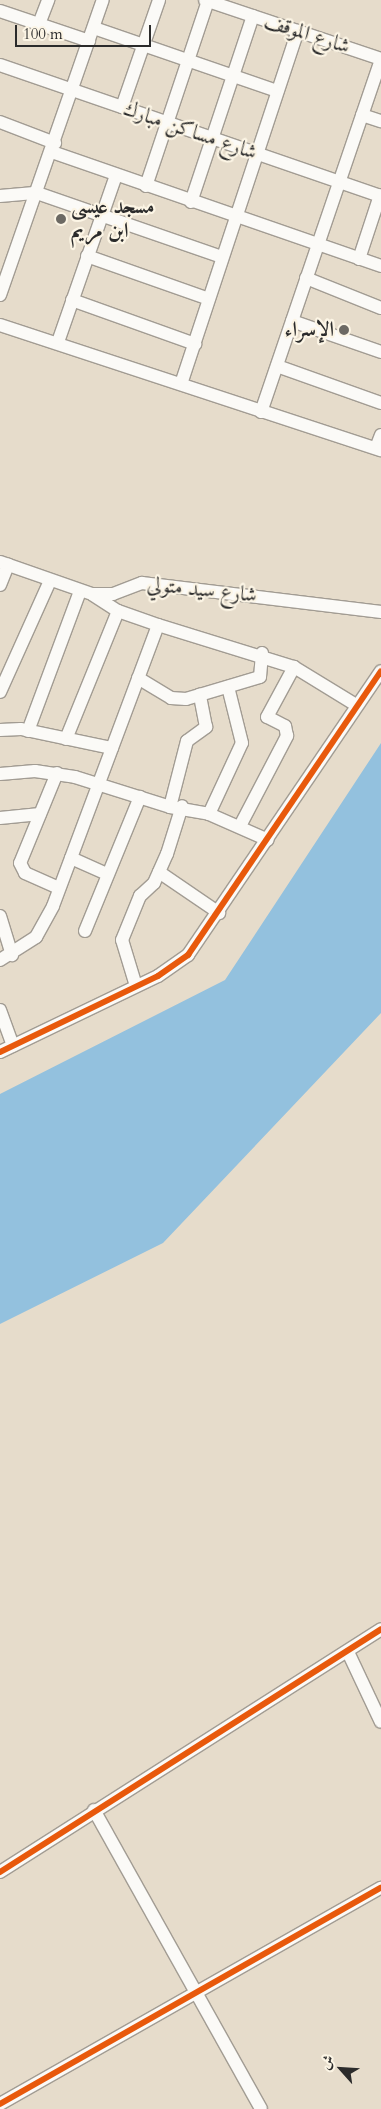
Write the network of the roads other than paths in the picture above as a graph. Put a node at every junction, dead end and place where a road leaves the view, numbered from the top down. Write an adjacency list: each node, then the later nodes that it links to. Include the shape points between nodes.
1 (48, 0): 7 (street)
2 (103, 0): 8 (street)
3 (159, 0): 11 (street)
4 (206, 0): 6 (street, شارع الموقف); 12 (street)
5 (0, 11): 7 (street)
6 (253, 16): 9 (street, شارع الموقف); 15 (street)
7 (40, 24): 10 (street)
8 (94, 28): 10 (street); 11 (street)
9 (298, 31): 13 (street, شارع الموقف); 17 (street)
10 (89, 42): 16 (street)
11 (144, 44): 12 (street); 18 (street)
12 (189, 59): 15 (street); 22 (street)
13 (381, 59): 19 (street)
14 (1, 70): 16 (street, شارع مساكن مبارك)
15 (233, 75): 17 (street); 23 (street)
16 (73, 91): 18 (street, شارع مساكن مبارك); 24 (street)
17 (277, 91): 25 (street)
18 (122, 107): 22 (street, شارع مساكن مبارك)
19 (362, 114): 20 (street); 27 (street)
20 (381, 121)
21 (0, 122): 24 (street)
22 (167, 123): 23 (street, شارع مساكن مبارك); 28 (street)
23 (212, 138): 25 (street, شارع مساكن مبارك); 32 (street)
24 (53, 147): 26 (street); 29 (street)
25 (256, 153): 27 (street, شارع مساكن مبارك); 34 (street)
26 (116, 175): 28 (street); 33 (street)
27 (339, 181): 31 (street, شارع مساكن مبارك); 35 (street)
28 (146, 186): 32 (street)
29 (37, 193): 30 (street); 33 (street); 41 (street)
30 (0, 196)
31 (381, 196): 38 (street)
32 (191, 202): 34 (street)
33 (102, 214): 36 (street); 37 (street)
34 (234, 218): 35 (street); 37 (street)
35 (318, 245): 38 (street); 40 (street)
36 (88, 256): 42 (street); 43 (street)
37 (222, 257): 42 (street)
38 (359, 259): 39 (street)
39 (381, 266)
40 (306, 278): 44 (street); 45 (street)
41 (0, 295)
42 (209, 299): 48 (street)
43 (72, 300): 47 (street); 48 (street)
44 (381, 308)
45 (292, 321): 49 (street); 50 (street)
46 (0, 325): 47 (street)
47 (58, 342): 51 (street)
48 (194, 344): 51 (street)
49 (381, 352)
50 (276, 366): 52 (street); 53 (street)
51 (181, 384): 53 (street)
52 (381, 403)
53 (261, 412): 55 (street)
54 (381, 435): 55 (street)
55 (379, 449)
56 (4, 564): 57 (street, شارع سيد متولي); 58 (street)
57 (50, 581): 59 (street, شارع سيد متولي); 68 (street)
58 (0, 585)
59 (86, 593): 60 (street); 61 (street, شارع سيد متولي, via 113,594 142,583); 72 (street)
60 (118, 611): 62 (street); 73 (street)
61 (381, 612)
62 (158, 625): 63 (street); 66 (street)
63 (262, 654): 64 (street); 67 (street, via 260,677)
64 (294, 667): 70 (street); 83 (street, via 267,717 285,726 287,736)
65 (381, 671): 70 (street)
66 (138, 678): 69 (street, via 175,699); 74 (street)
67 (228, 688): 69 (street); 81 (street, via 242,743)
68 (0, 692)
69 (200, 695): 79 (street, via 206,727 187,741)
70 (356, 705): 84 (street)
71 (0, 730): 72 (street)
72 (28, 731): 73 (street)
73 (66, 739): 74 (street)
74 (112, 748): 77 (street)
75 (57, 773): 76 (street); 77 (street); 80 (street)
76 (0, 774)
77 (99, 783): 78 (street); 85 (street)
78 (140, 797): 79 (street); 87 (street)
79 (176, 806): 81 (street); 86 (street)
80 (40, 814): 82 (street); 88 (street, via 20,867)
81 (210, 814): 83 (street)
82 (0, 818)
83 (240, 826): 84 (street)
84 (268, 840): 89 (street)
85 (70, 858): 87 (street); 88 (street)
86 (160, 872): 89 (street); 93 (street, via 140,896 122,940)
87 (107, 874): 91 (street)
88 (59, 888): 92 (street, via 36,937)
89 (219, 914): 93 (street, via 181,962)
90 (0, 916): 92 (street)
91 (85, 931)
92 (6, 957)
93 (136, 986): 95 (street)
94 (0, 1010): 95 (street)
95 (13, 1046): 96 (street)
96 (0, 1052)
97 (381, 1629): 98 (street)
98 (348, 1652): 99 (street); 100 (street)
99 (381, 1722)
100 (94, 1810): 101 (street); 103 (street)
101 (0, 1872)
102 (381, 1888): 103 (street)
103 (196, 1993): 104 (street); 105 (street)
104 (0, 2104)
105 (261, 2109)

